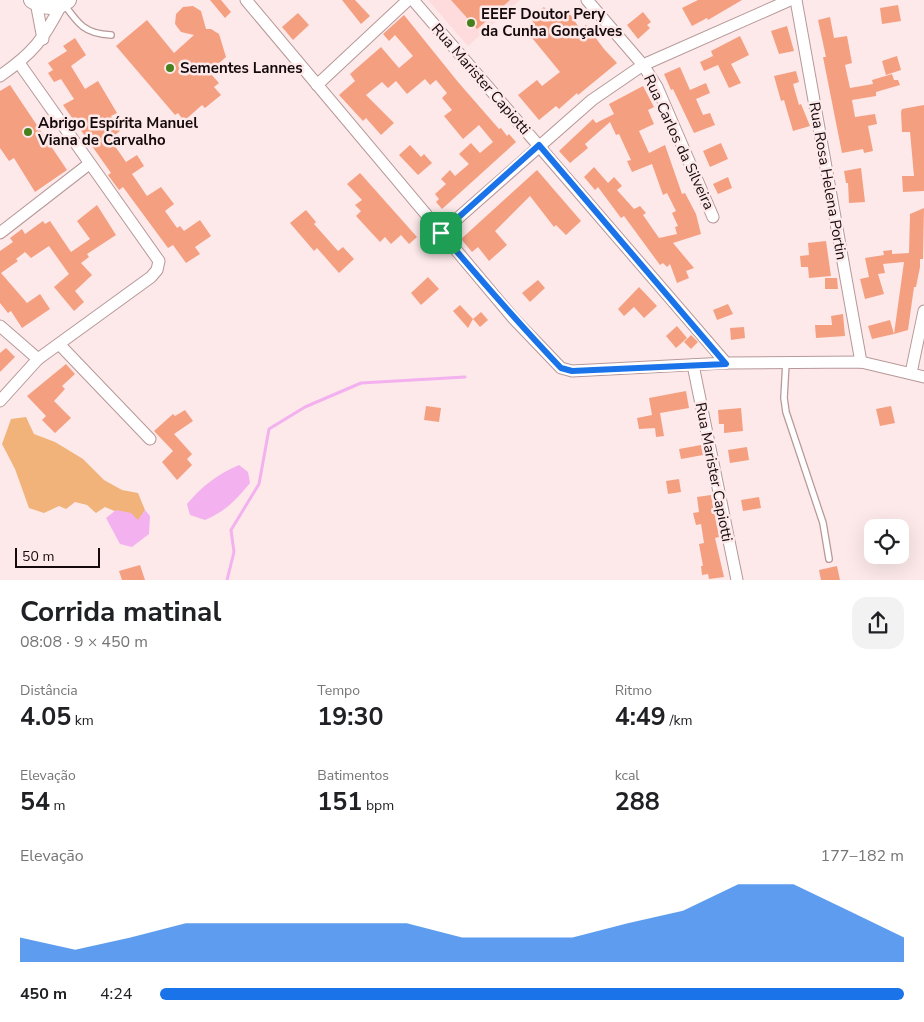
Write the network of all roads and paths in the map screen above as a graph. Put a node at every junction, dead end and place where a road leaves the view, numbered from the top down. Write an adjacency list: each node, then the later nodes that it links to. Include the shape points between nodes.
1 (246, 0): 14 (street)
2 (408, 0): 14 (street)
3 (413, 0): 15 (street, Rua Marister Capiotti)
4 (587, 0): 12 (street, Rua Carlos da Silveira)
5 (790, 0): 12 (street)
6 (796, 0): 25 (street, Rua Rosa Helena Portin)
7 (34, 1): 8 (main road, via 48,7); 10 (street)
8 (64, 3): 9 (lane, via 77,23 95,34); 10 (street)
9 (111, 35)
10 (43, 39): 11 (street)
11 (19, 63): 13 (street); 16 (street)
12 (643, 64): 15 (street, via 592,100); 17 (street, Rua Carlos da Silveira, via 657,87)
13 (0, 76)
14 (317, 85): 19 (street)
15 (539, 145): 19 (street); 26 (street, Rua Marister Capiotti)
16 (90, 164): 18 (street); 22 (street, via 159,261 151,277)
17 (713, 216)
18 (0, 233)
19 (441, 233): 27 (street, via 514,319 561,368 572,371)
20 (924, 311): 28 (street)
21 (0, 326): 23 (street)
22 (60, 344): 23 (street); 31 (street)
23 (38, 359): 30 (street)
24 (786, 362): 25 (street); 26 (street); 32 (lane, via 786,412 823,523)
25 (861, 362): 28 (street)
26 (726, 364): 27 (street)
27 (694, 365): 33 (street, Rua Marister Capiotti)
28 (911, 373): 29 (street)
29 (924, 377)
30 (0, 401)
31 (150, 439)
32 (829, 559)
33 (737, 580)

